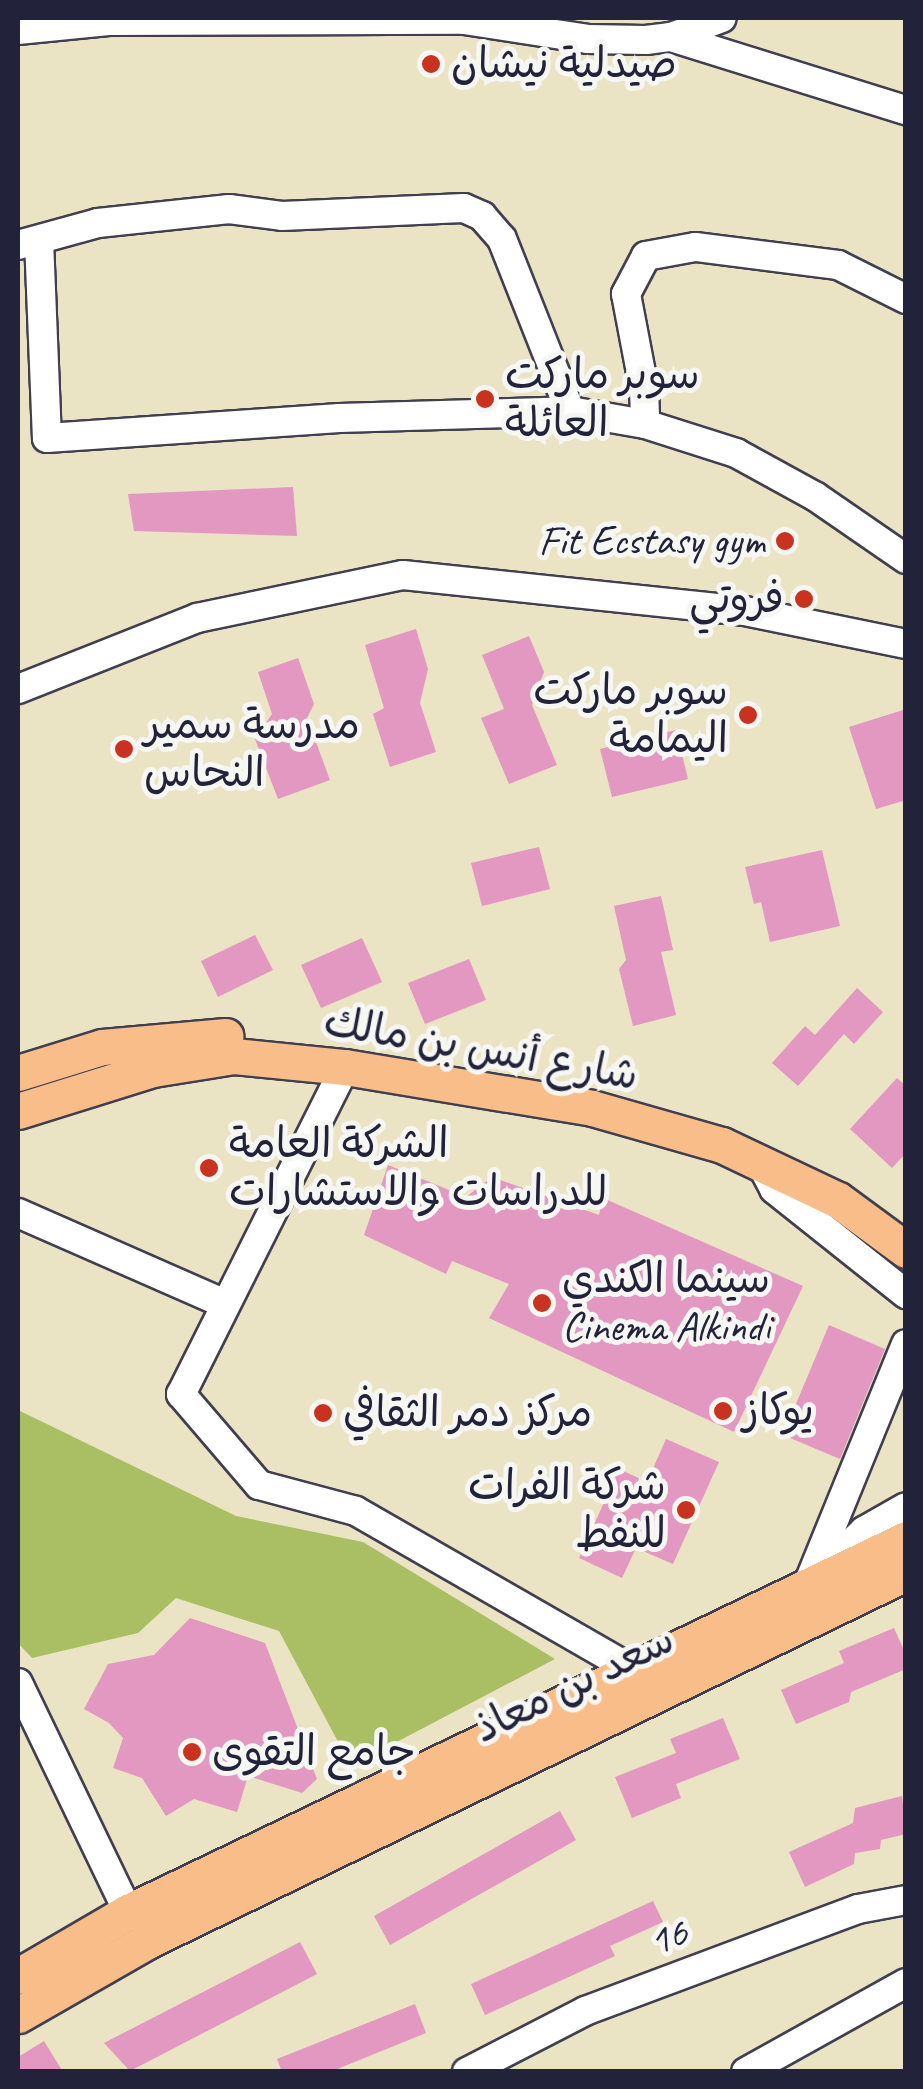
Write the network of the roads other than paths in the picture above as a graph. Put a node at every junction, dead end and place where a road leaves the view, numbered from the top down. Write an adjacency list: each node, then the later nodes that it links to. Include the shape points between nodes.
1 (722, 18): 4 (street)
2 (30, 25): 3 (street, via 464,20 588,39)
3 (626, 28): 4 (street)
4 (671, 37): 5 (street)
5 (906, 110)
6 (28, 242): 8 (street, via 98,223 228,210 282,216 464,208 482,216 502,239); 8 (street, via 48,438)
7 (906, 299): 9 (street, via 838,265 695,247 646,256 626,294)
8 (570, 411): 9 (street)
9 (644, 424): 10 (street, via 736,453)
10 (906, 559)
11 (906, 644): 12 (street, via 745,611 403,575 196,618)
12 (18, 690)
13 (345, 1067): 15 (main road, شارع أنس بن مالك, via 234,1056 154,1069); 16 (main road, شارع أنس بن مالك, via 592,1108 722,1145); 21 (street)
14 (18, 1073): 18 (main road, شارع أنس بن مالك, via 102,1047 236,1035 353,1046 597,1086 728,1128 849,1184)
15 (18, 1111)
16 (762, 1166): 19 (main road, شارع أنس بن مالك, via 838,1200); 20 (street, via 774,1189)
17 (18, 1212): 21 (street)
18 (906, 1225)
19 (906, 1250)
20 (906, 1294)
21 (225, 1304): 27 (street, via 181,1394 258,1485 356,1511)
22 (906, 1344): 26 (street)
23 (906, 1507): 26 (street, via 864,1532)
24 (906, 1539): 26 (main road, سعد بن معاذ)
25 (906, 1573): 33 (main road, سعد بن معاذ, via 147,1941)
26 (808, 1584): 27 (main road, سعد بن معاذ)
27 (628, 1668): 30 (main road, سعد بن معاذ)
28 (18, 1683): 30 (street)
29 (906, 1900): 34 (street, 16, via 858,1908 585,2011)
30 (128, 1912): 31 (main road, سعد بن معاذ)
31 (18, 1976)
32 (906, 1984): 35 (street)
33 (18, 2015)
34 (467, 2072)
35 (746, 2072)

